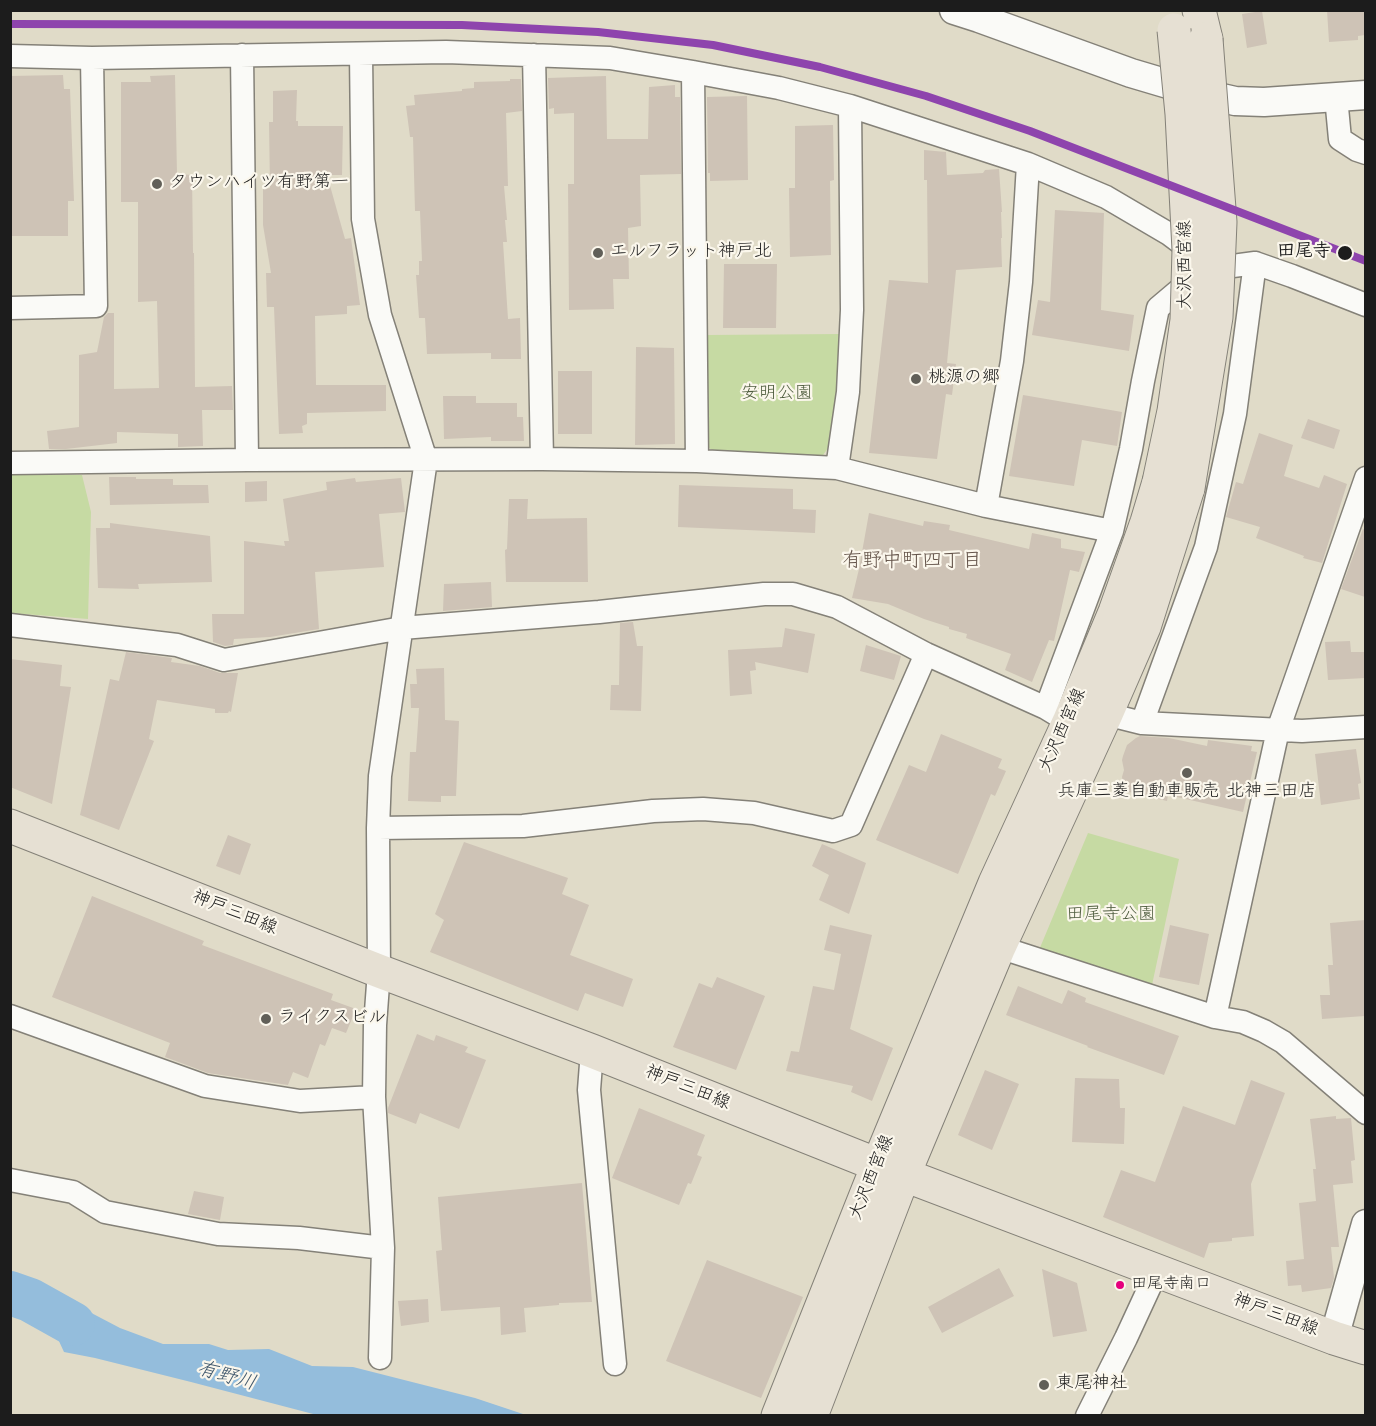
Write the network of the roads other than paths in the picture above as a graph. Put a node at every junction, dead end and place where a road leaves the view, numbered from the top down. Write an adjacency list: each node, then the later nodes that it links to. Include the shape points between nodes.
1 (954, 10): 11 (street, via 1195,92 1235,101)
2 (1171, 20): 26 (main road, 大沢西宮線, bridge, via 1182,114 1188,239 1187,320 1174,411)
3 (1203, 25): 26 (main road, 大沢西宮線, bridge, via 1220,222 1216,317)
4 (361, 54): 5 (street); 6 (street); 21 (street, via 363,219 380,315)
5 (242, 55): 8 (street); 20 (street)
6 (534, 55): 9 (street, via 610,58); 19 (street)
7 (10, 56): 8 (street)
8 (92, 57): 18 (street, via 96,306)
9 (693, 72): 12 (street, via 779,87); 22 (street)
10 (1365, 95): 11 (street)
11 (1336, 97): 13 (street, via 1340,139)
12 (850, 106): 14 (street); 24 (street, via 852,310 848,392)
13 (1365, 153)
14 (1028, 164): 16 (street, via 1106,197 1160,229 1185,246); 27 (street, via 1012,361)
15 (1255, 263): 16 (street); 17 (street); 34 (street, via 1235,414 1206,547)
16 (1203, 270): 28 (street, via 1158,308)
17 (1365, 305)
18 (10, 308)
19 (542, 459): 21 (street); 22 (street)
20 (247, 460): 21 (street); 23 (street)
21 (426, 460): 30 (street)
22 (697, 461): 24 (street)
23 (10, 464)
24 (837, 468): 27 (street)
25 (1365, 478): 36 (street)
26 (1174, 485): 32 (main road, 大沢西宮線, via 1144,627); 33 (main road, 大沢西宮線, via 1147,522 1115,612)
27 (986, 506): 28 (street)
28 (1112, 531): 33 (street)
29 (10, 625): 30 (street, via 177,645 224,660)
30 (402, 628): 31 (street, via 793,594 837,607); 38 (street, via 380,776)
31 (926, 654): 33 (street); 38 (street, via 851,825 833,831 754,813 703,809 523,826)
32 (1106, 714): 34 (street); 39 (main road, 大沢西宮線)
33 (1058, 715): 46 (main road, 大沢西宮線)
34 (1142, 723): 36 (street)
35 (1365, 728): 36 (street)
36 (1278, 730): 42 (street)
37 (10, 826): 40 (main road, 神戸三田線)
38 (378, 828): 40 (street)
39 (999, 947): 42 (street); 46 (main road, 大沢西宮線)
40 (379, 971): 43 (main road, 神戸三田線); 44 (street)
41 (10, 1016): 44 (street, via 205,1086 300,1101)
42 (1215, 1017): 45 (street, via 1243,1022 1283,1042)
43 (592, 1051): 46 (main road, 神戸三田線); 54 (street, via 589,1090)
44 (374, 1097): 49 (street)
45 (1365, 1113)
46 (891, 1170): 50 (main road, 神戸三田線); 55 (main road, 大沢西宮線); 56 (main road, 大沢西宮線)
47 (10, 1180): 49 (street, via 73,1192 105,1212 218,1234)
48 (1365, 1224): 51 (street)
49 (383, 1248): 53 (street)
50 (1157, 1271): 51 (main road, 神戸三田線); 57 (street)
51 (1334, 1338): 52 (main road, 神戸三田線)
52 (1365, 1348)
53 (380, 1358)
54 (615, 1364)
55 (778, 1416)
56 (811, 1416)
57 (1087, 1416)

